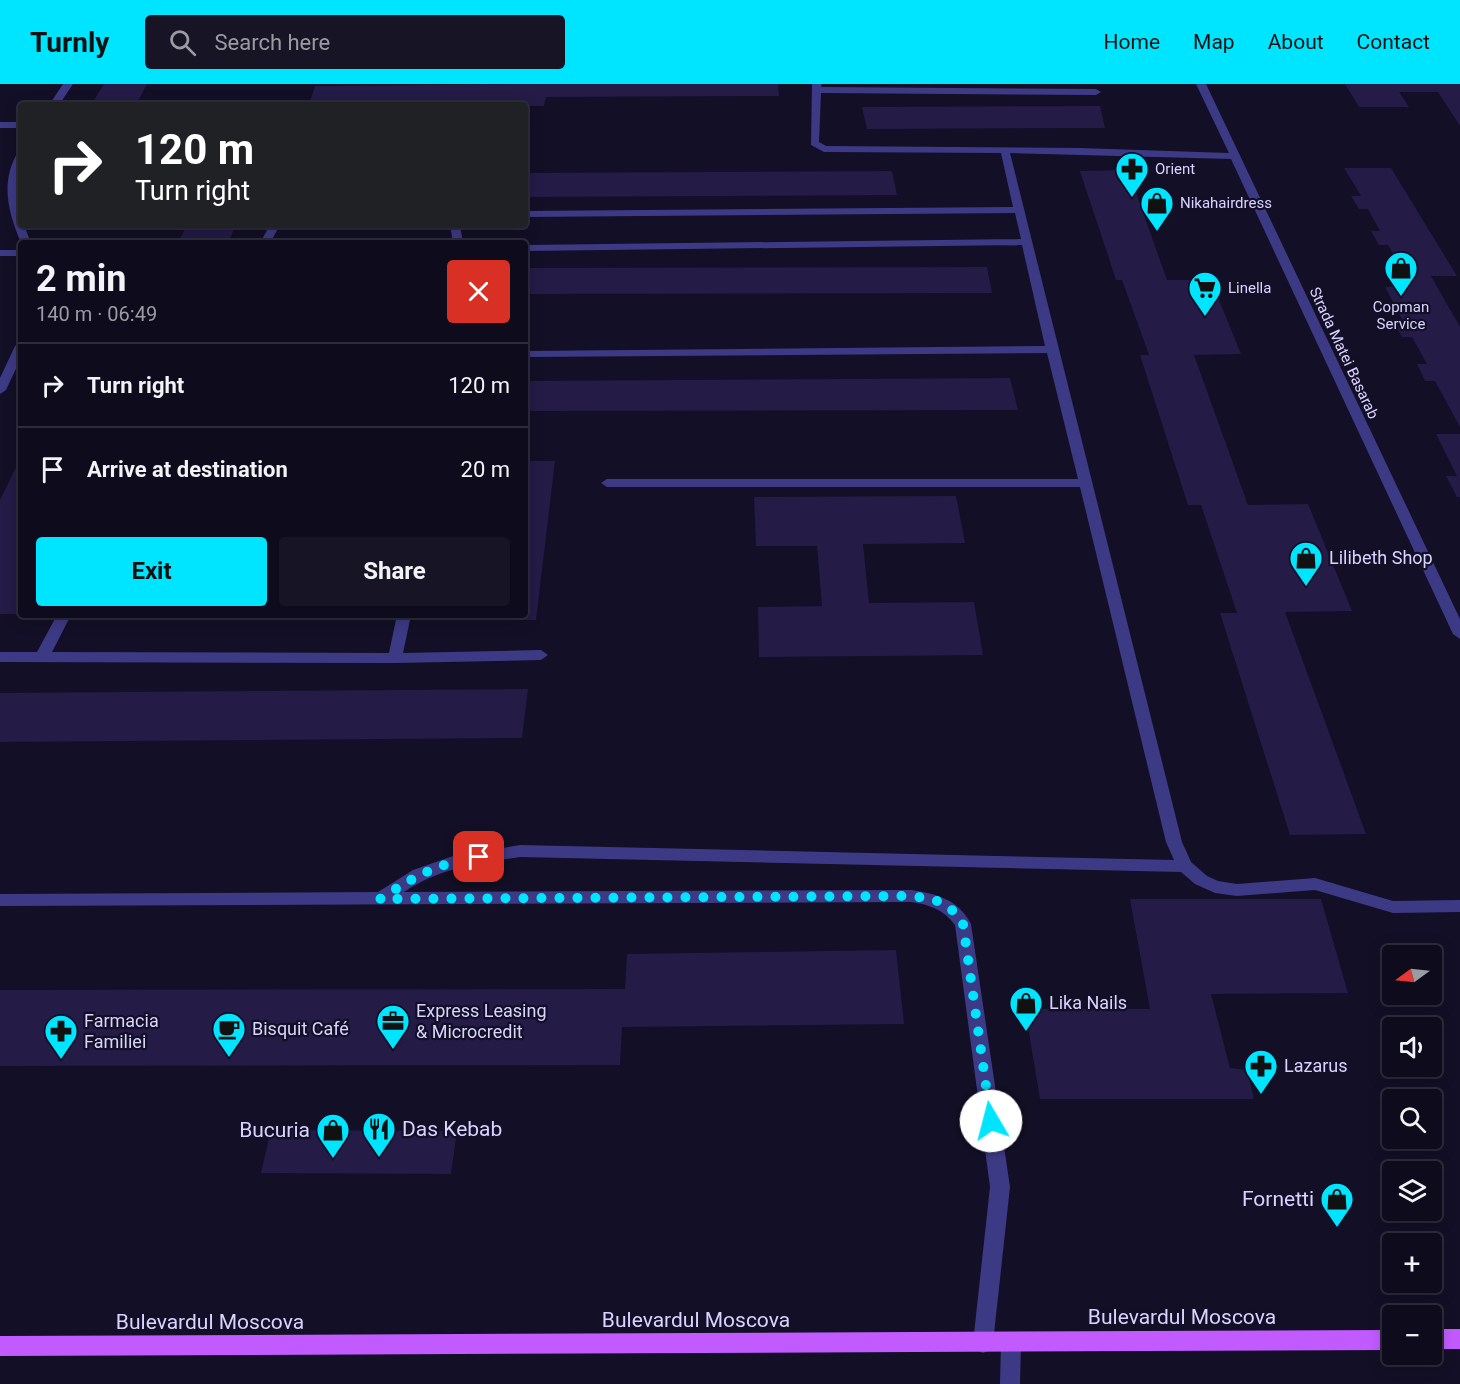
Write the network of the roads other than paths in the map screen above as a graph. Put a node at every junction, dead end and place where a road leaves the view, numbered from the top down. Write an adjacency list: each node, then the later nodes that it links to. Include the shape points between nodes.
1 (68, 84): 5 (street)
2 (1201, 84): 9 (street, Strada Matei Basarab)
3 (818, 87): 4 (street); 8 (street, via 814,141 820,148)
4 (1096, 92)
5 (56, 102)
6 (0, 125): 7 (street)
7 (18, 125)
8 (1005, 151): 9 (street); 11 (street)
9 (1234, 156): 26 (street, Strada Matei Basarab)
10 (18, 160): 13 (street, via 11,184 10,216)
11 (1019, 210): 12 (street); 14 (street)
12 (528, 214)
13 (24, 240)
14 (1026, 242): 15 (street); 18 (street)
15 (528, 248)
16 (0, 253): 17 (street)
17 (18, 253)
18 (1052, 349): 20 (street); 23 (street)
19 (18, 352): 21 (street)
20 (528, 354)
21 (0, 390)
22 (608, 483): 23 (street)
23 (1085, 483): 31 (street, via 1174,842)
24 (62, 618): 29 (street)
25 (403, 618): 30 (street)
26 (1460, 634)
27 (541, 655): 30 (street)
28 (0, 657): 29 (street)
29 (42, 657): 30 (street)
30 (395, 658)
31 (1185, 866): 32 (street, via 520,851 459,860 419,874); 34 (street, via 1215,887 1237,890 1316,884 1393,907)
32 (380, 899): 33 (street); 38 (street, via 911,896 938,900 953,909 963,924 967,943 1000,1188)
33 (0, 900)
34 (1460, 906)
35 (1442, 1339): 36 (main road)
36 (1460, 1339)
37 (1382, 1340): 39 (main road, Bulevardul Moscova)
38 (983, 1343): 39 (main road, Bulevardul Moscova); 40 (main road, Bulevardul Moscova)
39 (1011, 1343): 41 (street)
40 (0, 1346)
41 (1010, 1384)

